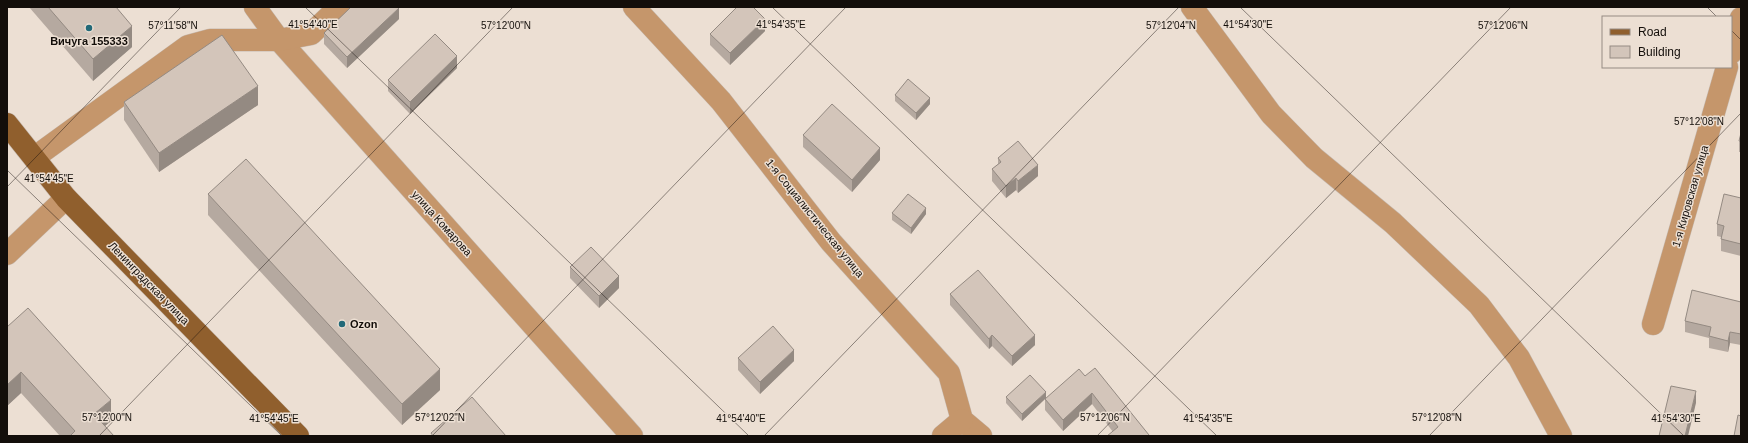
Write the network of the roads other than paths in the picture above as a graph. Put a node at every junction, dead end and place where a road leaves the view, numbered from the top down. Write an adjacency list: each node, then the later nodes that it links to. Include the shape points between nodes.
1 (255, 7): 6 (street, улица Комарова)
2 (340, 7): 6 (street, via 311,34)
3 (634, 7): 14 (street, 1-я Социалистическая улица, via 721,101 831,242 949,373)
4 (1192, 7): 19 (street, via 1271,114 1314,158 1393,223 1479,305 1519,358)
5 (1741, 18): 7 (street)
6 (279, 40): 10 (street, via 210,40 188,46); 16 (street, улица Комарова)
7 (1732, 50)
8 (1727, 68): 13 (street, 1-я Кировская улица)
9 (7, 124): 10 (main road, Ленинградская улица)
10 (35, 158): 11 (main road, Ленинградская улица)
11 (66, 198): 12 (street); 15 (main road, Ленинградская улица)
12 (7, 254)
13 (1652, 324)
14 (962, 420): 17 (street); 18 (street)
15 (298, 436)
16 (632, 436)
17 (943, 436)
18 (981, 436)
19 (1561, 436)

